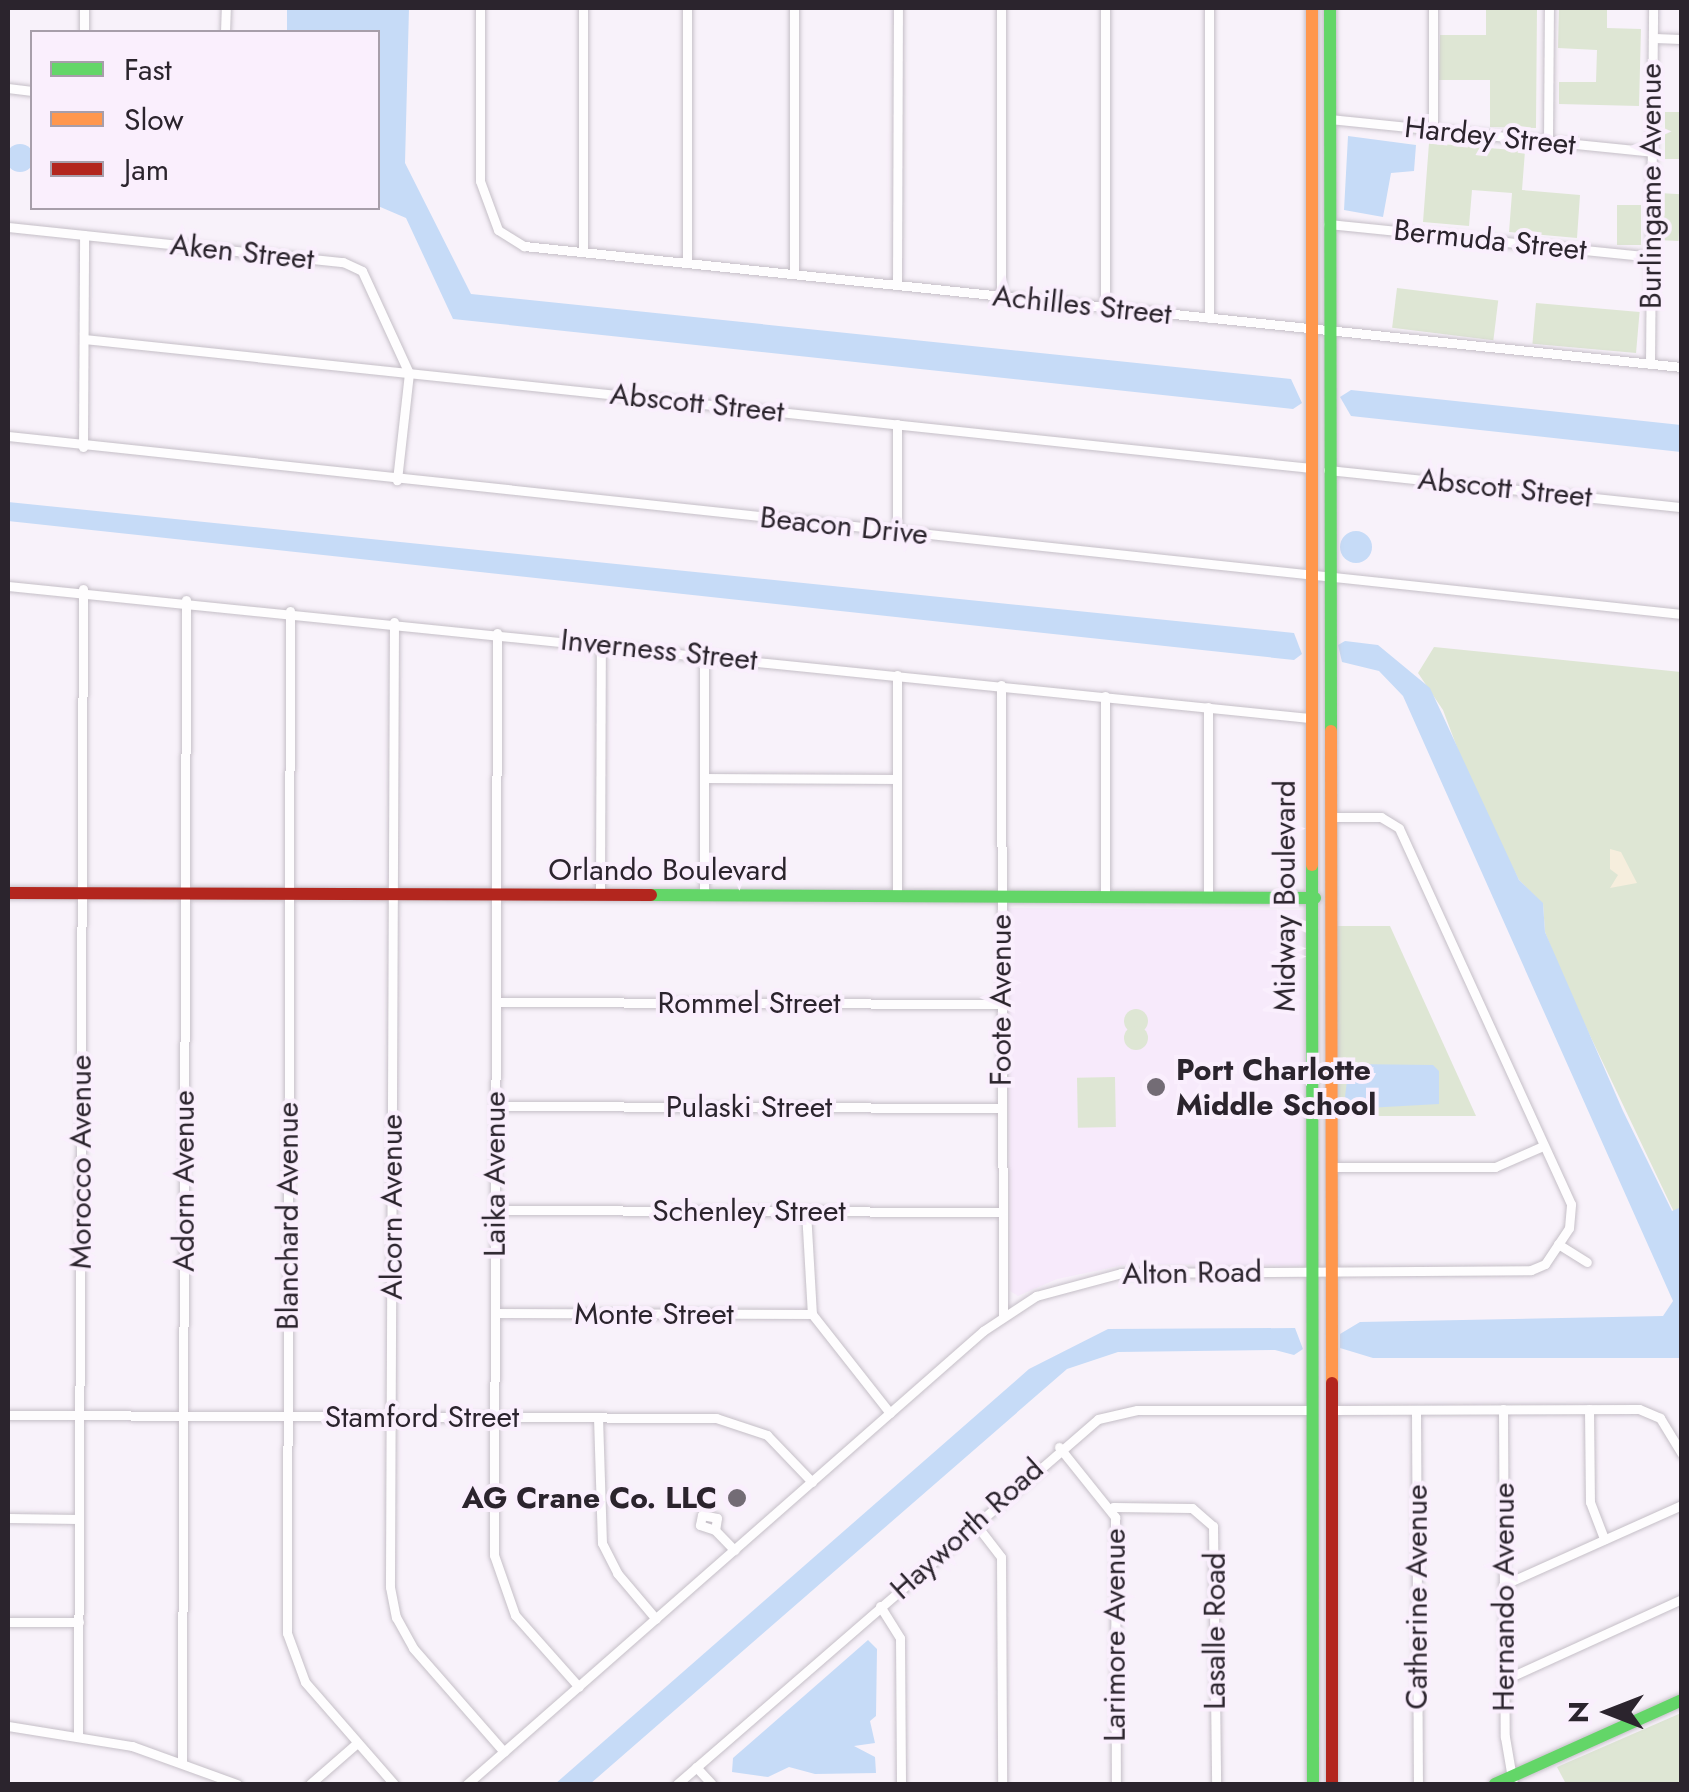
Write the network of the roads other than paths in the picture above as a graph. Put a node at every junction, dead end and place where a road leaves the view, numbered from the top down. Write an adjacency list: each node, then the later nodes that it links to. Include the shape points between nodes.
1 (480, 8): 23 (street, Achilles Street, via 480,180 494,221 510,241)
2 (583, 8): 23 (street)
3 (687, 8): 25 (street)
4 (794, 8): 26 (street)
5 (898, 8): 27 (street)
6 (1002, 8): 28 (street)
7 (1105, 8): 29 (street)
8 (1209, 8): 30 (street)
9 (1312, 8): 31 (street, Midway Boulevard)
10 (1330, 8): 16 (street, Midway Boulevard)
11 (1433, 8): 17 (street)
12 (1549, 8): 18 (street)
13 (1653, 8): 14 (street, Burlingame Avenue)
14 (1652, 38): 15 (street); 19 (street, Burlingame Avenue)
15 (1682, 38)
16 (1329, 119): 17 (street, Hardey Street); 20 (street, Midway Boulevard)
17 (1433, 130): 18 (street, Hardey Street)
18 (1548, 142): 19 (street, Hardey Street)
19 (1652, 152): 24 (street, Burlingame Avenue)
20 (1328, 224): 24 (street, Bermuda Street); 32 (street, Midway Boulevard)
21 (8, 227): 22 (street, Aken Street)
22 (84, 235): 33 (street); 36 (street, Aken Street, via 353,265 370,280)
23 (583, 252): 25 (street, Achilles Street)
24 (1651, 256): 34 (street, Burlingame Avenue)
25 (687, 264): 26 (street, Achilles Street)
26 (794, 274): 27 (street, Achilles Street)
27 (898, 285): 28 (street, Achilles Street)
28 (1001, 296): 29 (street, Achilles Street)
29 (1105, 307): 30 (street, Achilles Street)
30 (1208, 318): 31 (street, Achilles Street)
31 (1312, 329): 32 (street, Achilles Street); 40 (street, Midway Boulevard)
32 (1328, 330): 34 (street, Achilles Street); 41 (street, Midway Boulevard)
33 (84, 339): 36 (street, Abscott Street); 39 (street)
34 (1650, 364): 35 (street, Achilles Street)
35 (1682, 368)
36 (408, 373): 37 (street, Abscott Street); 42 (street)
37 (898, 424): 40 (street, Abscott Street); 44 (street)
38 (8, 436): 39 (street, Beacon Drive)
39 (84, 447): 42 (street, Beacon Drive)
40 (1311, 468): 45 (street, Midway Boulevard)
41 (1328, 470): 43 (street, Abscott Street); 46 (street, Midway Boulevard)
42 (398, 480): 44 (street, Beacon Drive)
43 (1682, 506)
44 (897, 532): 45 (street, Beacon Drive)
45 (1310, 575): 46 (street, Beacon Drive); 60 (street, Midway Boulevard)
46 (1327, 577): 51 (street, Beacon Drive); 63 (street, Midway Boulevard)
47 (8, 586): 48 (street, Inverness Street)
48 (82, 589): 49 (street, Inverness Street); 65 (street, Morocco Avenue)
49 (186, 600): 50 (street, Inverness Street); 66 (street, Adorn Avenue)
50 (290, 611): 52 (street, Inverness Street); 67 (street, Blanchard Avenue)
51 (1682, 614)
52 (394, 622): 53 (street, Inverness Street); 68 (street, Alcorn Avenue)
53 (497, 633): 54 (street, Inverness Street); 69 (street, Laika Avenue)
54 (601, 644): 55 (street, Inverness Street); 70 (street)
55 (704, 654): 56 (street, Inverness Street); 61 (street)
56 (897, 674): 57 (street, Inverness Street); 62 (street)
57 (1001, 685): 58 (street, Inverness Street); 73 (street, Foote Avenue)
58 (1105, 696): 59 (street, Inverness Street); 74 (street)
59 (1208, 707): 60 (street, Inverness Street); 75 (street)
60 (1309, 718): 76 (street, Midway Boulevard)
61 (704, 778): 62 (street); 71 (street)
62 (897, 779): 72 (street)
63 (1327, 817): 77 (street, Midway Boulevard); 82 (street, via 1381,817 1399,828)
64 (8, 893): 65 (street, Orlando Boulevard)
65 (82, 893): 66 (street, Orlando Boulevard); 101 (street, Morocco Avenue)
66 (186, 894): 67 (street, Orlando Boulevard); 102 (street, Adorn Avenue)
67 (289, 894): 68 (street, Orlando Boulevard); 103 (street, Blanchard Avenue)
68 (393, 894): 69 (street, Orlando Boulevard); 104 (street, Alcorn Avenue)
69 (496, 895): 70 (street, Orlando Boulevard); 78 (street, Laika Avenue)
70 (600, 895): 71 (street, Orlando Boulevard)
71 (704, 896): 72 (street, Orlando Boulevard)
72 (897, 896): 73 (street, Orlando Boulevard)
73 (1001, 897): 74 (street, Orlando Boulevard); 79 (street, Foote Avenue)
74 (1104, 897): 75 (street, Orlando Boulevard)
75 (1208, 898): 76 (street, Orlando Boulevard)
76 (1310, 898): 77 (street, Orlando Boulevard); 89 (street, Midway Boulevard)
77 (1328, 898): 83 (street, Midway Boulevard)
78 (496, 1002): 79 (street, Rommel Street); 80 (street, Laika Avenue)
79 (1001, 1004): 81 (street, Foote Avenue)
80 (496, 1106): 81 (street, Pulaski Street); 84 (street, Laika Avenue)
81 (1002, 1108): 86 (street, Foote Avenue)
82 (1544, 1146): 83 (street, via 1495,1167); 87 (street, via 1572,1218)
83 (1330, 1167): 90 (street, Midway Boulevard)
84 (495, 1210): 85 (street, Schenley Street); 91 (street, Laika Avenue)
85 (806, 1211): 86 (street, Schenley Street); 92 (street)
86 (1002, 1212): 93 (street, Foote Avenue)
87 (1558, 1244): 88 (street); 90 (street, Alton Road, via 1545,1264 1531,1270)
88 (1587, 1262)
89 (1312, 1272): 90 (street, Alton Road); 93 (street, Alton Road, via 1106,1275 1051,1289); 96 (street, Midway Boulevard)
90 (1330, 1272): 97 (street, Midway Boulevard)
91 (495, 1313): 92 (street, Monte Street); 105 (street, Laika Avenue)
92 (812, 1314): 99 (street)
93 (1002, 1316): 99 (street, Alton Road)
94 (1502, 1409): 95 (street); 98 (street); 118 (street, Hernando Avenue)
95 (1589, 1409): 108 (street, via 1650,1412 1672,1432); 116 (street, via 1590,1502)
96 (1312, 1410): 107 (street, Hayworth Road, via 1124,1411 1098,1419); 144 (street, Midway Boulevard)
97 (1331, 1410): 98 (street); 145 (street, Midway Boulevard)
98 (1416, 1410): 146 (street, Catherine Avenue)
99 (890, 1413): 109 (street, Alton Road)
100 (8, 1415): 101 (street, Stamford Street)
101 (80, 1415): 102 (street, Stamford Street); 113 (street, Morocco Avenue)
102 (184, 1416): 103 (street, Stamford Street); 131 (street, Adorn Avenue)
103 (287, 1416): 104 (street, Stamford Street); 129 (street, Blanchard Avenue, via 288,1644 305,1682)
104 (391, 1416): 105 (street, Stamford Street); 130 (street, Alcorn Avenue, via 396,1617 413,1648)
105 (494, 1417): 106 (street, Stamford Street); 125 (street, Laika Avenue, via 499,1583 516,1615)
106 (598, 1417): 109 (street, Stamford Street, via 740,1422 767,1435); 121 (street, via 602,1542 617,1573)
107 (1059, 1447): 111 (street, Larimore Avenue); 114 (street, Hayworth Road)
108 (1682, 1454)
109 (812, 1482): 117 (street, Alton Road)
110 (1682, 1504): 116 (street)
111 (1113, 1507): 142 (street, Larimore Avenue); 143 (street, Lasalle Road, via 1192,1508 1214,1526)
112 (8, 1518): 113 (street)
113 (79, 1519): 123 (street, Morocco Avenue)
114 (974, 1522): 120 (street, Hayworth Road); 141 (street, via 1001,1558)
115 (716, 1530): 117 (street)
116 (1604, 1540): 118 (street)
117 (734, 1550): 121 (street, Alton Road)
118 (1503, 1585): 124 (street, Hernando Avenue)
119 (1682, 1600): 124 (street)
120 (880, 1606): 132 (street, Hayworth Road); 140 (street, via 900,1638)
121 (656, 1618): 125 (street, Alton Road)
122 (8, 1622): 123 (street)
123 (79, 1622): 128 (street, Morocco Avenue)
124 (1504, 1680): 133 (street, Hernando Avenue)
125 (578, 1687): 130 (street, Alton Road)
126 (1682, 1700): 133 (street)
127 (8, 1726): 128 (street)
128 (78, 1734): 131 (street)
129 (358, 1742): 135 (street); 136 (street, Blanchard Avenue)
130 (504, 1752): 137 (street, Alton Road)
131 (182, 1762): 134 (street)
132 (696, 1768): 138 (street, Hayworth Road); 139 (street)
133 (1512, 1781): 147 (street)
134 (237, 1784)
135 (310, 1784)
136 (394, 1784)
137 (467, 1784)
138 (677, 1784)
139 (712, 1784)
140 (901, 1784)
141 (1002, 1784)
142 (1116, 1784)
143 (1216, 1784)
144 (1313, 1784)
145 (1332, 1784)
146 (1418, 1784)
147 (1494, 1784)

